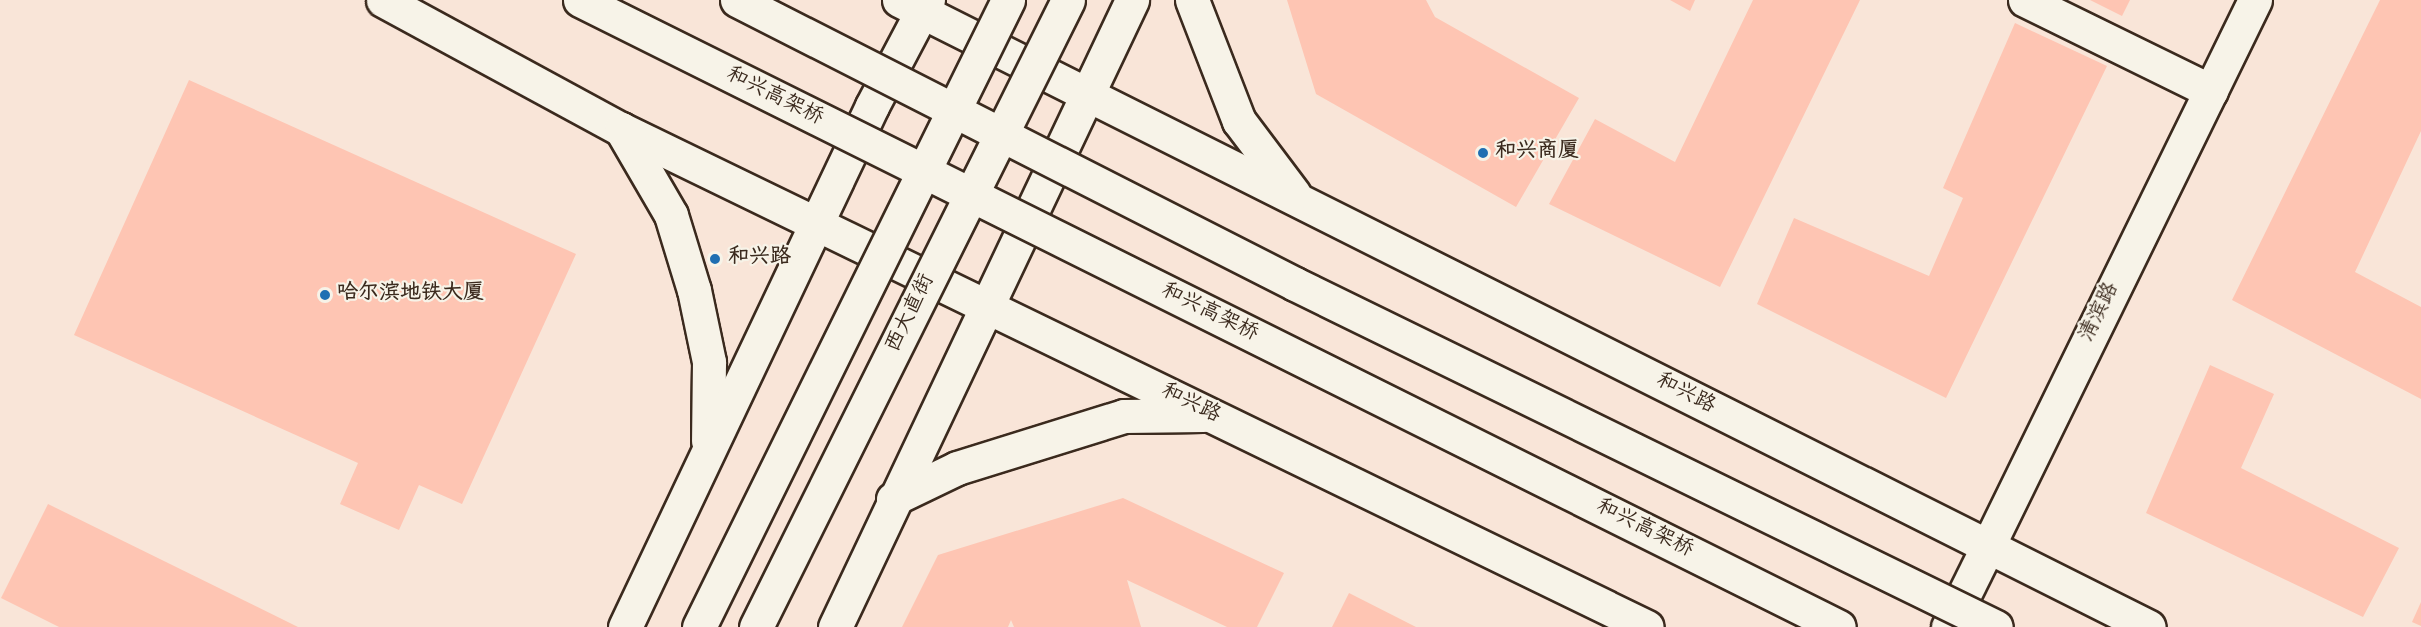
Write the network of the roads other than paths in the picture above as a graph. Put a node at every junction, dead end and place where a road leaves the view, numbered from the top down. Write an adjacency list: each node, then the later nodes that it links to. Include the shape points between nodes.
1 (383, 0): 13 (main road, 和兴路)
2 (580, 0): 26 (main road, 和兴高架桥, bridge)
3 (738, 0): 28 (main road, bridge, via 1295,284)
4 (1008, 0): 22 (main road, bridge)
5 (1068, 0): 23 (main road, 西大直街, bridge)
6 (1132, 0): 12 (main road)
7 (1192, 0): 14 (main road, via 1239,120)
8 (2025, 0): 11 (main road)
9 (2255, 0): 11 (main road, 清滨路)
10 (916, 4): 12 (main road, 和兴路); 15 (main road)
11 (2211, 91): 20 (main road, 清滨路)
12 (1086, 93): 14 (main road, 和兴路); 16 (main road)
13 (621, 129): 15 (main road, 和兴路); 18 (main road, via 671,215 694,290 709,362)
14 (1297, 198): 20 (main road, 和兴路)
15 (817, 221): 16 (main road, 和兴路); 18 (main road)
16 (984, 303): 17 (main road, 和兴路); 19 (main road)
17 (1210, 415): 19 (main road, via 1124,416 957,468); 25 (main road, 和兴路)
18 (708, 451): 21 (main road)
19 (893, 499): 24 (main road)
20 (1987, 548): 27 (main road, 清滨路); 29 (main road, 和兴路)
21 (625, 627)
22 (699, 627)
23 (756, 627)
24 (835, 627)
25 (1647, 627)
26 (1839, 627)
27 (1948, 627)
28 (1996, 627)
29 (2149, 627)

